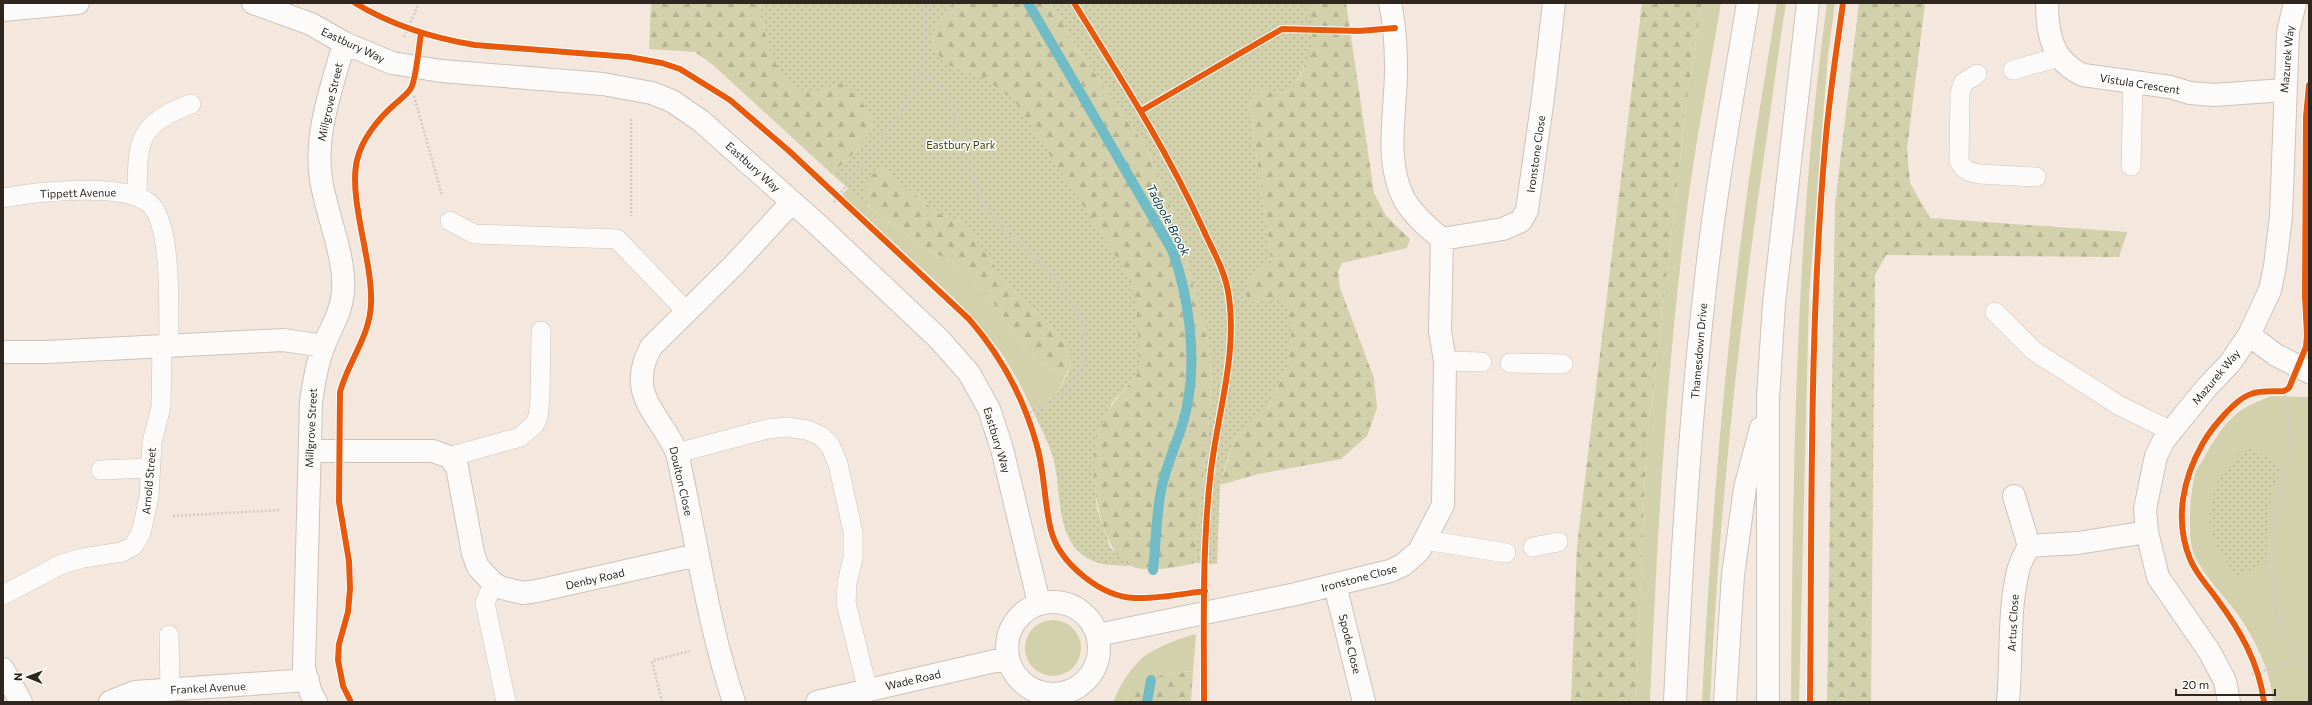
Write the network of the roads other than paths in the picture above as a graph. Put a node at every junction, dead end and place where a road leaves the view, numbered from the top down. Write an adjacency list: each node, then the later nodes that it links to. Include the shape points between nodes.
1 (78, 3): 9 (street)
2 (253, 3): 10 (street, Eastbury Way, via 311,24)
3 (1390, 3): 23 (street, via 1395,28 1396,70 1392,148 1396,178 1404,200)
4 (1554, 3): 23 (street, Ironstone Close, via 1544,98 1527,210 1521,221 1503,229)
5 (1748, 3): 70 (street, Thamesdown Drive, via 1704,296 1690,453)
6 (1808, 3): 36 (street, via 1774,303)
7 (2047, 3): 11 (street, Vistula Crescent, via 2049,35)
8 (2295, 3): 15 (street, Mazurek Way, via 2288,32)
9 (3, 10)
10 (344, 43): 21 (street, Eastbury Way, via 392,63 413,78 488,76 603,84 652,93 672,102 701,121); 29 (street, Millgrove Street, via 318,151 321,180 339,258 343,291 338,318)
11 (2059, 57): 12 (lane); 14 (street, Vistula Crescent, via 2075,72 2083,75)
12 (2013, 70)
13 (1977, 74): 18 (lane, via 1963,83 1960,94 1959,161 1962,167 1975,173)
14 (2133, 83): 15 (street, Vistula Crescent, via 2214,95); 17 (lane)
15 (2284, 90): 27 (street, Mazurek Way, via 2281,216 2275,266 2270,290)
16 (191, 104): 19 (lane, via 162,118 144,134 138,160)
17 (2131, 166)
18 (2036, 177)
19 (137, 196): 20 (lane, Tippett Avenue, via 113,191 90,191); 28 (lane, Tippett Avenue, via 152,206 159,219 165,244)
20 (3, 198)
21 (792, 202): 24 (street, Doulton Close, via 729,270); 54 (street, Eastbury Way, via 950,350 980,391 989,409 1002,449)
22 (450, 221): 24 (lane, via 474,234 617,239)
23 (1442, 239): 31 (street, Ironstone Close, via 1440,330)
24 (686, 311): 39 (street, Doulton Close, via 651,347 646,357 643,376 646,405 671,439)
25 (1995, 312): 37 (lane, via 2034,350 2120,406)
26 (541, 331): 40 (lane, via 540,398 538,417 534,425 520,437)
27 (2249, 335): 35 (street, via 2276,355); 37 (street, Mazurek Way, via 2230,363)
28 (166, 346): 29 (street, via 283,340); 30 (street); 41 (lane, Arnold Street, via 161,407 152,442)
29 (324, 346): 38 (street, Millgrove Street, via 315,372 311,402)
30 (3, 352)
31 (1445, 361): 32 (lane); 45 (street, Ironstone Close, via 1443,505)
32 (1482, 362)
33 (1510, 363): 34 (lane)
34 (1563, 364)
35 (2303, 369)
36 (1768, 399): 71 (street, via 1745,488 1733,575); 72 (street)
37 (2171, 431): 44 (street, Mazurek Way, via 2156,456 2151,476 2145,509)
38 (310, 451): 40 (street, via 433,451); 59 (street, Millgrove Street, via 304,668)
39 (676, 453): 50 (street, Doulton Close); 61 (lane, via 767,429 787,427 807,430 821,436 830,445 838,464 853,532 853,558 847,583 846,604)
40 (449, 457): 51 (street, Denby Road, via 457,466 473,553 478,567)
41 (149, 468): 42 (lane); 53 (lane, Arnold Street, via 146,516 141,534 133,546 122,552 62,564)
42 (101, 470)
43 (2014, 496): 47 (street)
44 (2147, 532): 47 (street, via 2078,543); 74 (street, Mazurek Way, via 2158,577 2194,626 2225,681)
45 (1425, 540): 49 (lane); 52 (street, Ironstone Close, via 1419,551 1403,566)
46 (1558, 542): 48 (lane)
47 (2029, 546): 73 (street, Artus Close, via 2018,570 2013,603)
48 (1533, 548)
49 (1506, 553)
50 (697, 554): 51 (street, Denby Road, via 537,591 510,591); 67 (street, Doulton Close)
51 (493, 583): 66 (lane, via 485,603)
52 (1335, 585): 56 (street, Ironstone Close); 69 (street, Spode Close)
53 (3, 595)
54 (1040, 603): 56 (street, via 1054,601 1082,610 1092,621); 57 (street, via 1029,608 1013,624 1007,646)
55 (169, 635): 60 (lane)
56 (1098, 635): 62 (street, via 1099,654 1093,673 1084,683)
57 (1008, 658): 61 (street, Wade Road); 62 (street, via 1013,671 1022,682 1040,692)
58 (3, 669): 63 (street)
59 (308, 680): 60 (street, Frankel Avenue); 65 (street, Millgrove Street)
60 (170, 690): 64 (street, Frankel Avenue, via 135,692)
61 (868, 691): 68 (street, Wade Road)
62 (1061, 698)
63 (21, 702)
64 (110, 702)
65 (316, 702)
66 (506, 702)
67 (734, 702)
68 (817, 702)
69 (1364, 702)
70 (1675, 702)
71 (1725, 702)
72 (1768, 702)
73 (2008, 702)
74 (2229, 702)

